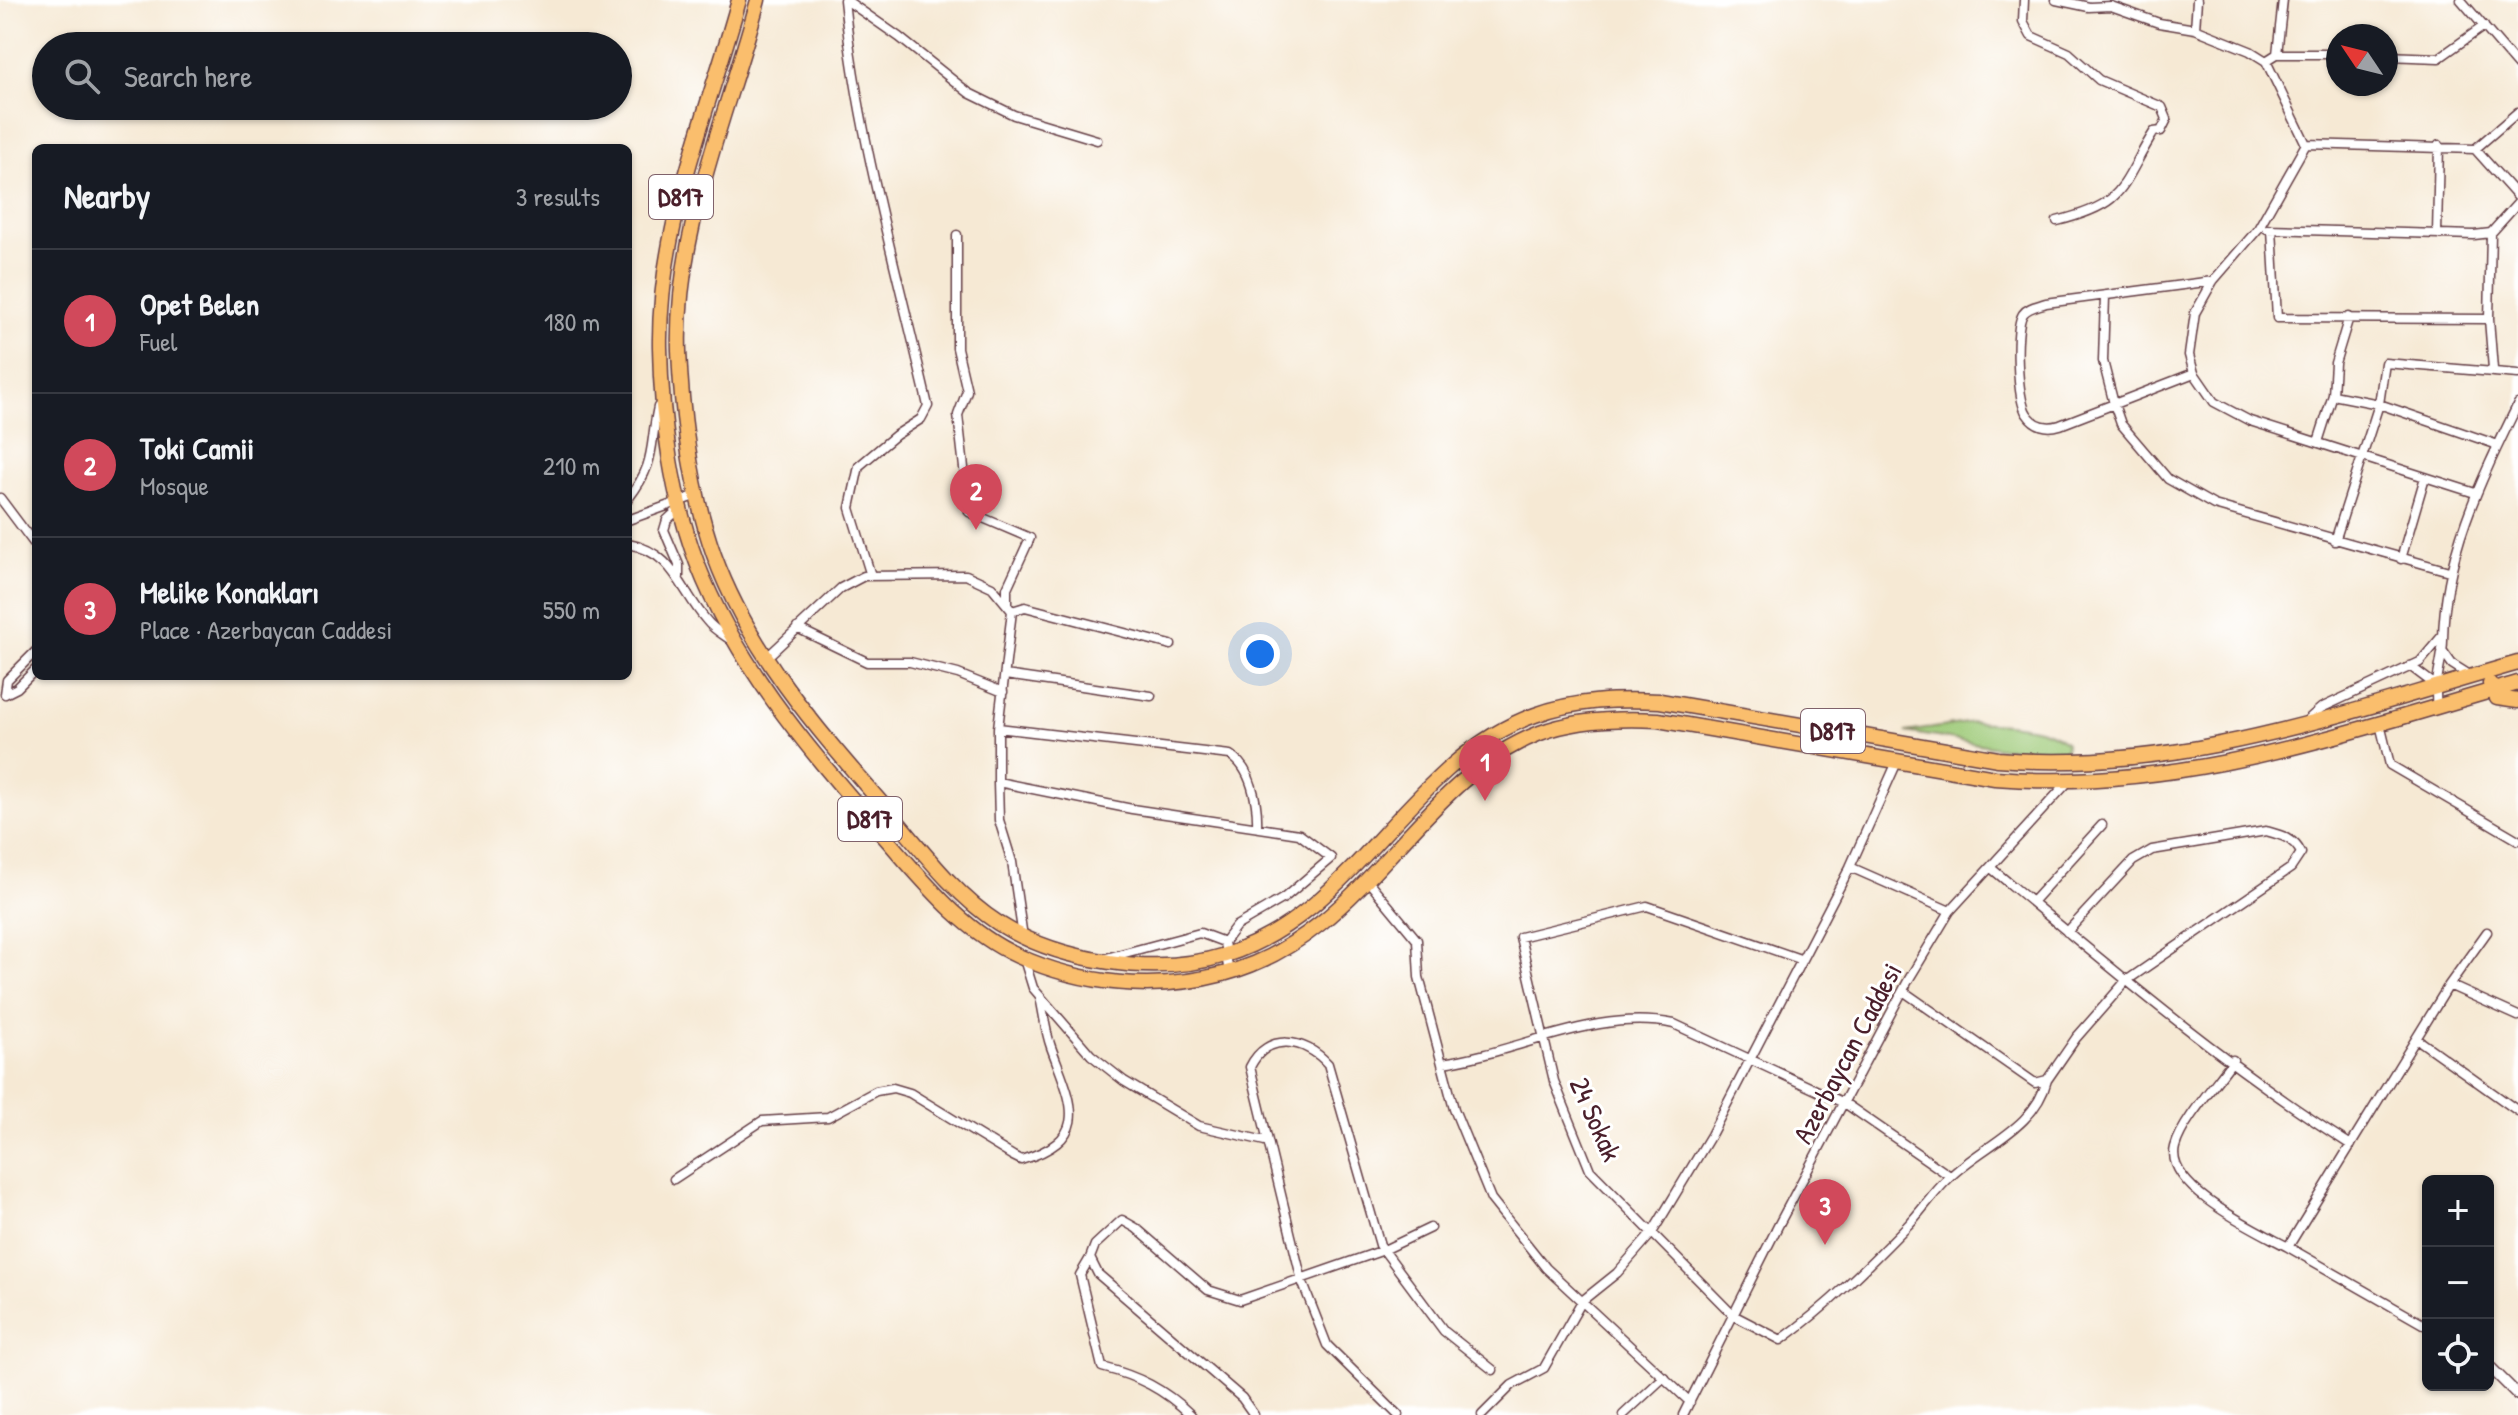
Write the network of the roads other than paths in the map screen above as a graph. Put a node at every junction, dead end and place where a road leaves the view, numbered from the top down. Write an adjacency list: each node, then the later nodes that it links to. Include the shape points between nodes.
1 (739, 0): 37 (highway, D817, via 667,257 661,304)
2 (758, 0): 47 (highway, D817, via 698,209 680,306 683,398)
3 (845, 0): 18 (street, via 969,93 1014,115); 56 (street, via 851,72 928,406 921,419 859,466 850,508)
4 (2024, 0): 23 (street, via 2023,21 2031,36 2069,53 2099,80 2162,107 2167,119 2146,144 2128,183 2107,203)
5 (2056, 0): 9 (street, via 2089,7)
6 (2197, 0): 11 (street)
7 (2283, 0): 12 (street)
8 (2461, 0): 10 (street)
9 (2112, 3): 11 (street, via 2159,23)
10 (2484, 26): 14 (street, via 2439,58); 16 (street)
11 (2195, 29): 15 (street)
12 (2277, 54): 13 (street); 15 (street)
13 (2326, 54)
14 (2398, 56)
15 (2266, 61): 19 (street)
16 (2518, 66)
17 (2518, 112): 21 (street)
18 (1097, 140)
19 (2306, 144): 20 (street); 24 (street)
20 (2439, 145): 21 (street); 27 (street)
21 (2475, 149): 22 (street)
22 (2518, 200): 26 (street)
23 (2057, 221)
24 (2258, 229): 25 (street); 29 (street)
25 (2272, 229): 27 (street); 31 (street, via 2277,318)
26 (2491, 233): 27 (street); 32 (street)
27 (2437, 234)
28 (957, 235): 58 (street, via 957,348 967,391 958,415 969,512 1030,538 1007,588)
29 (2213, 281): 30 (street); 34 (street, via 2190,332)
30 (2105, 296): 38 (street, via 2103,361); 38 (street, via 2026,310 2018,366 2025,411 2045,427)
31 (2349, 317): 32 (street); 36 (street, via 2335,363)
32 (2489, 319): 33 (street)
33 (2493, 369): 35 (street); 39 (street, via 2385,363)
34 (2194, 373): 38 (street); 41 (street, via 2226,410 2273,431)
35 (2518, 374)
36 (2333, 395): 39 (street); 41 (street)
37 (663, 400): 45 (street, via 648,466); 49 (highway, D817)
38 (2114, 404): 52 (street, via 2121,424 2153,464 2190,493)
39 (2379, 404): 42 (street); 43 (street)
40 (2518, 404): 42 (street)
41 (2318, 442): 43 (street)
42 (2498, 445): 46 (street)
43 (2361, 456): 44 (street); 52 (street)
44 (2425, 477): 46 (street); 54 (street)
45 (632, 492)
46 (2475, 493): 55 (street)
47 (697, 495): 49 (street); 65 (highway, D817, via 714,555)
48 (0, 498): 51 (street)
49 (680, 505): 50 (street); 57 (street, via 664,530); 61 (highway, D817, via 696,561)
50 (632, 519)
51 (32, 541)
52 (2335, 541): 54 (street)
53 (632, 546): 57 (street, via 659,556)
54 (2401, 559): 55 (street)
55 (2449, 571): 60 (street)
56 (871, 576): 58 (street, via 966,575 992,587); 59 (street, via 841,588)
57 (679, 577): 61 (street, via 708,623)
58 (1010, 607): 62 (street); 70 (street)
59 (797, 628): 65 (street); 75 (street, via 867,662 910,662)
60 (2442, 636): 63 (street); 67 (street, via 2425,659)
61 (734, 643): 97 (highway, D817, via 785,719 915,871 983,937)
62 (1171, 645)
63 (2442, 650): 71 (street, via 2452,664); 73 (street)
64 (32, 655): 69 (street, via 7,680 5,694)
65 (766, 659): 95 (highway, D817, via 800,707 929,858 994,921)
66 (2518, 663): 68 (highway, D817)
67 (2410, 666): 73 (street); 79 (street, via 2321,708)
68 (2488, 671): 71 (highway, D817); 74 (highway)
69 (32, 672)
70 (1005, 675): 75 (street); 76 (street)
71 (2472, 676): 73 (highway, D817)
72 (2518, 683): 74 (highway, D817)
73 (2434, 686): 78 (street); 79 (highway, D817)
74 (2491, 690): 77 (highway, via 2501,700); 78 (highway, D817)
75 (1003, 692): 81 (street)
76 (1151, 696)
77 (2518, 701)
78 (2437, 706): 80 (highway, D817)
79 (2304, 724): 96 (highway, D817, via 2180,754 2052,764 1886,742 1660,701 1578,704 1534,715 1487,739 1453,766 1331,893 1261,941)
80 (2380, 724): 84 (highway, D817, via 2197,770); 87 (street, via 2390,765)
81 (998, 728): 83 (street); 86 (street, via 1230,755 1255,797)
82 (1897, 762): 84 (highway, D817, via 1995,778); 88 (street); 90 (highway, D817, via 1658,720 1581,723 1541,733 1497,755 1465,780)
83 (998, 782): 86 (street, via 1132,809); 95 (street, via 999,820 1012,862)
84 (2068, 782): 89 (street, Azerbaycan Caddesi)
85 (2102, 825): 91 (street)
86 (1257, 826): 96 (street, via 1299,834 1331,858 1284,898 1236,926)
87 (2518, 840)
88 (1850, 867): 92 (street); 98 (street)
89 (1991, 868): 91 (street); 92 (street, Azerbaycan Caddesi)
90 (1368, 881): 100 (highway, D817, via 1308,934 1269,958); 110 (street, via 1417,940 1419,977)
91 (2032, 902): 93 (street)
92 (1950, 911): 103 (street, Azerbaycan Caddesi)
93 (2067, 932): 101 (street); 101 (street, via 2133,861 2152,850 2266,831 2297,844 2301,853 2291,868)
94 (2487, 932): 102 (street)
95 (1024, 938): 99 (highway, D817)
96 (1224, 949): 99 (highway, D817, via 1182,964); 99 (street, via 1200,933); 100 (street)
97 (1023, 958): 100 (highway, D817, via 1094,980 1136,985 1184,983); 104 (street)
98 (1800, 959): 107 (street, 24 Sokak, via 1647,906 1520,937); 108 (street)
99 (1095, 961)
100 (1229, 973)
101 (2126, 981): 109 (street); 111 (street)
102 (2449, 985): 105 (street); 106 (street)
103 (1903, 991): 111 (street, via 2035,1083); 112 (street, Azerbaycan Caddesi)
104 (1040, 997): 114 (street, via 1091,1055 1152,1100 1199,1126); 117 (street, via 1073,1115 1068,1133 1034,1156 1021,1160 893,1088 876,1091 828,1117 762,1121)
105 (2518, 1016)
106 (2417, 1039): 113 (street); 115 (street)
107 (1542, 1041): 108 (street, via 1575,1028 1647,1019 1674,1024); 110 (street); 119 (street, 24 Sokak, via 1590,1170)
108 (1749, 1056): 112 (street); 119 (street, via 1711,1135)
109 (2233, 1060): 115 (street, via 2270,1094); 120 (street, via 2180,1136 2175,1161 2182,1176 2220,1210)
110 (1442, 1063): 124 (street, via 1458,1122 1491,1199 1532,1254)
111 (2047, 1080): 116 (street, via 2029,1116)
112 (1846, 1104): 116 (street); 125 (street, Azerbaycan Caddesi)
113 (2518, 1111)
114 (1265, 1141): 121 (street, via 1250,1067 1256,1056 1288,1041 1318,1052 1328,1064); 123 (street)
115 (2351, 1145): 120 (street)
116 (1950, 1176): 125 (street, 24 Sokak, via 1827,1306 1781,1340)
117 (674, 1179)
118 (1430, 1228): 121 (street)
119 (1652, 1233): 124 (street, via 1617,1273); 125 (street, 24 Sokak)
120 (2288, 1247): 126 (street)
121 (1384, 1250): 123 (street); 127 (street, via 1444,1331)
122 (1090, 1258): 123 (street, via 1095,1245 1122,1220 1225,1298 1240,1300); 132 (street, via 1080,1275 1102,1367 1137,1376); 133 (street, via 1098,1274 1231,1388)
123 (1302, 1281): 134 (street, via 1327,1345)
124 (1582, 1301): 129 (street); 135 (street, via 1544,1368 1512,1385)
125 (1733, 1315): 131 (street, Azerbaycan Caddesi)
126 (2422, 1324)
127 (1493, 1370)
128 (2494, 1371): 130 (street)
129 (1664, 1377): 131 (street); 136 (street)
130 (2518, 1395)
131 (1690, 1402): 137 (street, Azerbaycan Caddesi)
132 (1191, 1415)
133 (1254, 1415)
134 (1398, 1415)
135 (1482, 1415)
136 (1623, 1415)
137 (1683, 1415)

